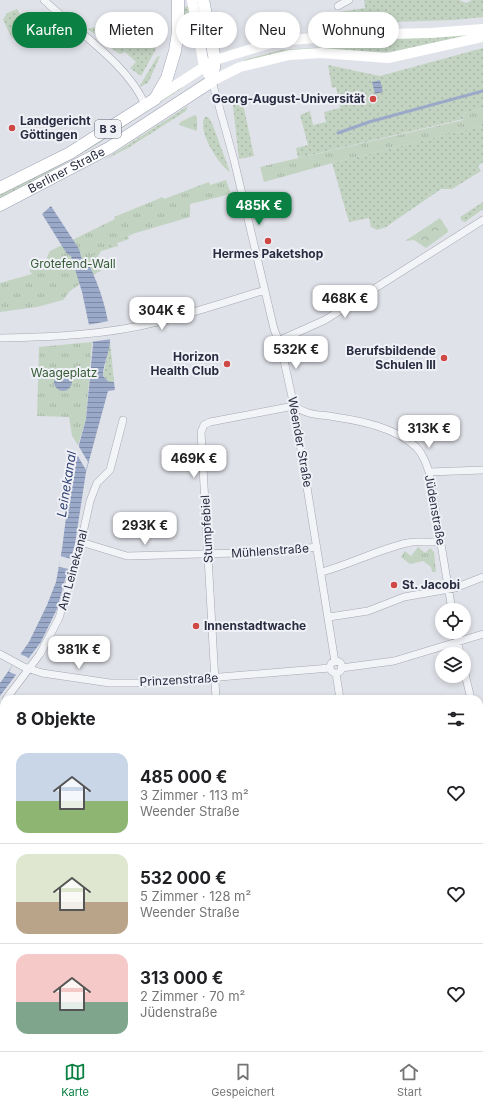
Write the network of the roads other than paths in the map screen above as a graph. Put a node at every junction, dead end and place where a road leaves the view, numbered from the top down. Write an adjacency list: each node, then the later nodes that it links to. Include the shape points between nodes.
1 (44, 0): 11 (street, via 104,52)
2 (178, 0): 11 (main road, Berliner Straße / B 3, via 174,55 167,78)
3 (192, 0): 9 (street)
4 (203, 0): 9 (main road)
5 (349, 0): 6 (street)
6 (338, 6)
7 (483, 29): 9 (street, Berliner Straße, via 291,39 266,44)
8 (483, 38): 10 (street, via 388,58 320,53 290,55 244,66)
9 (209, 63): 10 (main road); 11 (street, Berliner Straße)
10 (212, 81): 13 (main road, Berliner Straße / B 3, via 109,148); 15 (street, Weender Straße)
11 (150, 102): 12 (main road, Berliner Straße / B 3, via 70,153)
12 (0, 188)
13 (0, 205)
14 (483, 220): 17 (street, via 325,320)
15 (265, 290): 16 (street, via 156,322 112,330 74,335); 17 (street, Weender Straße)
16 (0, 338)
17 (278, 341): 18 (street, Weender Straße)
18 (294, 406): 21 (street, Jüdenstraße, via 306,414 359,421 394,433 417,448); 24 (street, Weender Straße); 25 (street, Stumpfebiel, via 212,421 202,427 200,439)
19 (123, 420): 23 (street, Am Leinekanal, via 110,470 98,483 90,501)
20 (483, 470): 21 (street)
21 (429, 472): 22 (street, Jüdenstraße)
22 (441, 541): 26 (street, via 409,542 368,554); 28 (street, Jüdenstraße)
23 (81, 542): 25 (street, Mühlenstraße, via 127,556); 37 (street, Am Leinekanal, via 53,633)
24 (317, 548): 25 (street, Mühlenstraße); 26 (street, Weender Straße)
25 (208, 554): 40 (street, Stumpfebiel)
26 (322, 572): 30 (street, Weender Straße)
27 (483, 577): 28 (street)
28 (448, 590): 29 (street, Jüdenstraße); 30 (street, via 404,597 368,611)
29 (451, 603)
30 (329, 617): 36 (street, Weender Straße)
31 (483, 634): 33 (street)
32 (457, 639): 33 (street)
33 (458, 643): 34 (street); 39 (street, via 394,661)
34 (459, 647)
35 (0, 654): 37 (street, Prinzenstraße)
36 (335, 662): 38 (street, via 331,663); 39 (street, via 340,664)
37 (27, 668): 40 (street, Prinzenstraße, via 89,681 121,683); 42 (street, Am Leinekanal)
38 (330, 668): 39 (street, via 332,672); 40 (street, Prinzenstraße)
39 (339, 670): 44 (street)
40 (215, 678): 43 (street, Stumpfebiel)
41 (467, 683): 45 (street)
42 (9, 695)
43 (216, 695)
44 (340, 695)
45 (470, 695)

